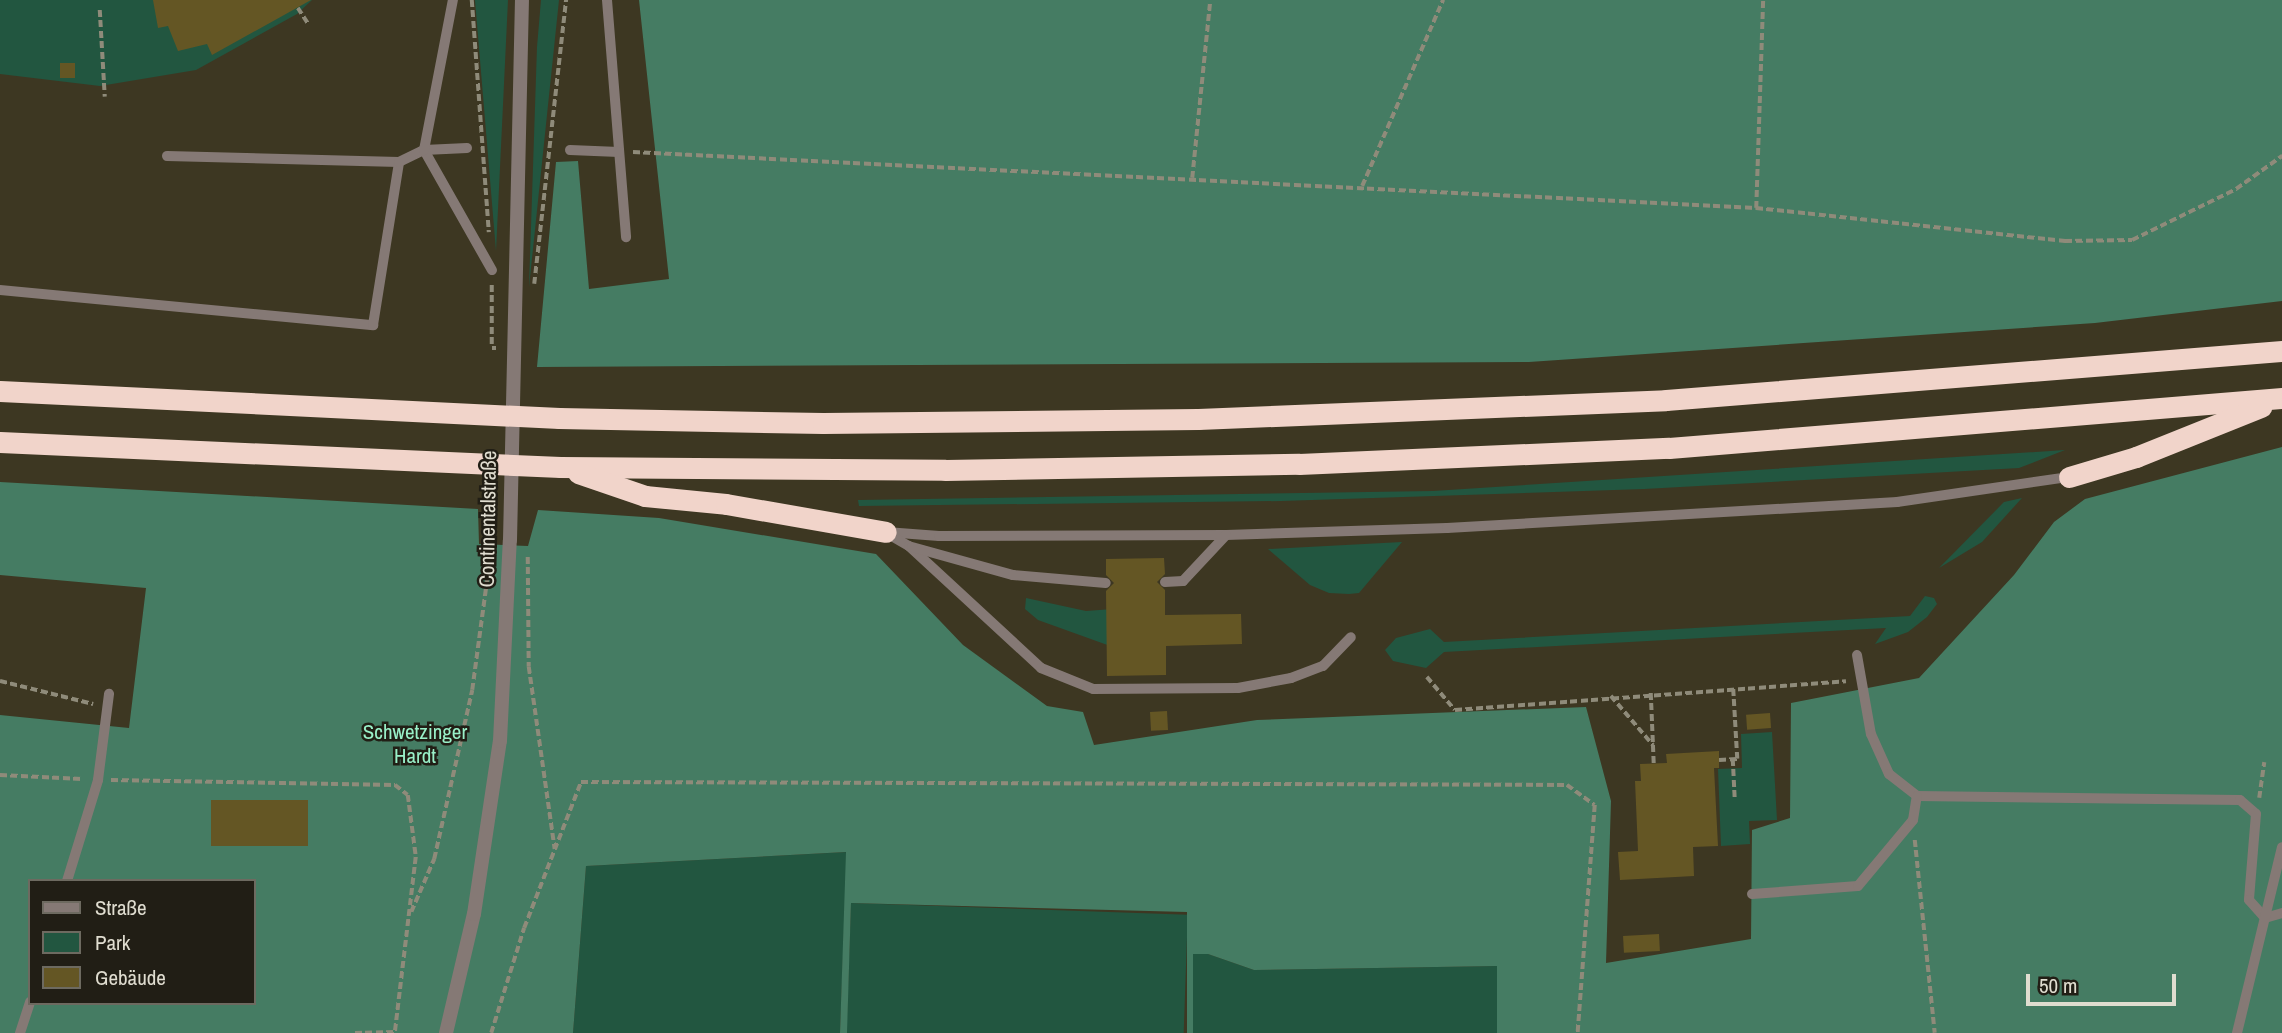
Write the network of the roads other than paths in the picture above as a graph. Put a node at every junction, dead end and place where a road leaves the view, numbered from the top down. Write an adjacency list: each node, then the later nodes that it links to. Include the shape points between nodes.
1 (453, 0): 5 (lane)
2 (522, 0): 35 (street, Continentalstraße, via 510,540 500,741 474,914)
3 (607, 0): 7 (lane)
4 (467, 148): 5 (lane)
5 (424, 150): 9 (lane); 11 (lane)
6 (570, 150): 7 (lane)
7 (620, 152): 10 (lane)
8 (167, 156): 9 (lane)
9 (399, 162): 12 (lane, via 373,325)
10 (626, 237)
11 (492, 270)
12 (0, 290)
13 (2282, 351): 14 (highway, via 1666,400 1198,419 823,423 559,418)
14 (0, 391)
15 (2282, 398): 17 (highway, via 1669,448 1313,464 945,470); 18 (highway, via 2136,457)
16 (0, 442): 17 (highway)
17 (560, 467): 19 (highway, via 645,496 739,506)
18 (2069, 477): 20 (lane, via 1897,502 1460,527)
19 (886, 532): 20 (lane, via 939,536); 21 (lane)
20 (1226, 535): 22 (lane, via 1184,581)
21 (909, 546): 23 (lane, via 1013,575); 24 (lane, via 1041,668 1093,689 1238,688 1292,678 1323,666)
22 (1165, 582)
23 (1106, 583)
24 (1351, 638)
25 (1857, 655): 27 (lane, via 1871,734 1889,774)
26 (109, 694): 29 (lane, via 98,780)
27 (1917, 796): 30 (lane, via 1913,820 1858,886); 32 (lane, via 2240,800 2256,814 2249,900)
28 (2282, 847): 32 (lane)
29 (68, 879)
30 (1752, 894)
31 (2282, 913): 32 (lane)
32 (2265, 918): 36 (lane)
33 (29, 1005): 34 (lane)
34 (20, 1033)
35 (446, 1033)
36 (2237, 1033)

